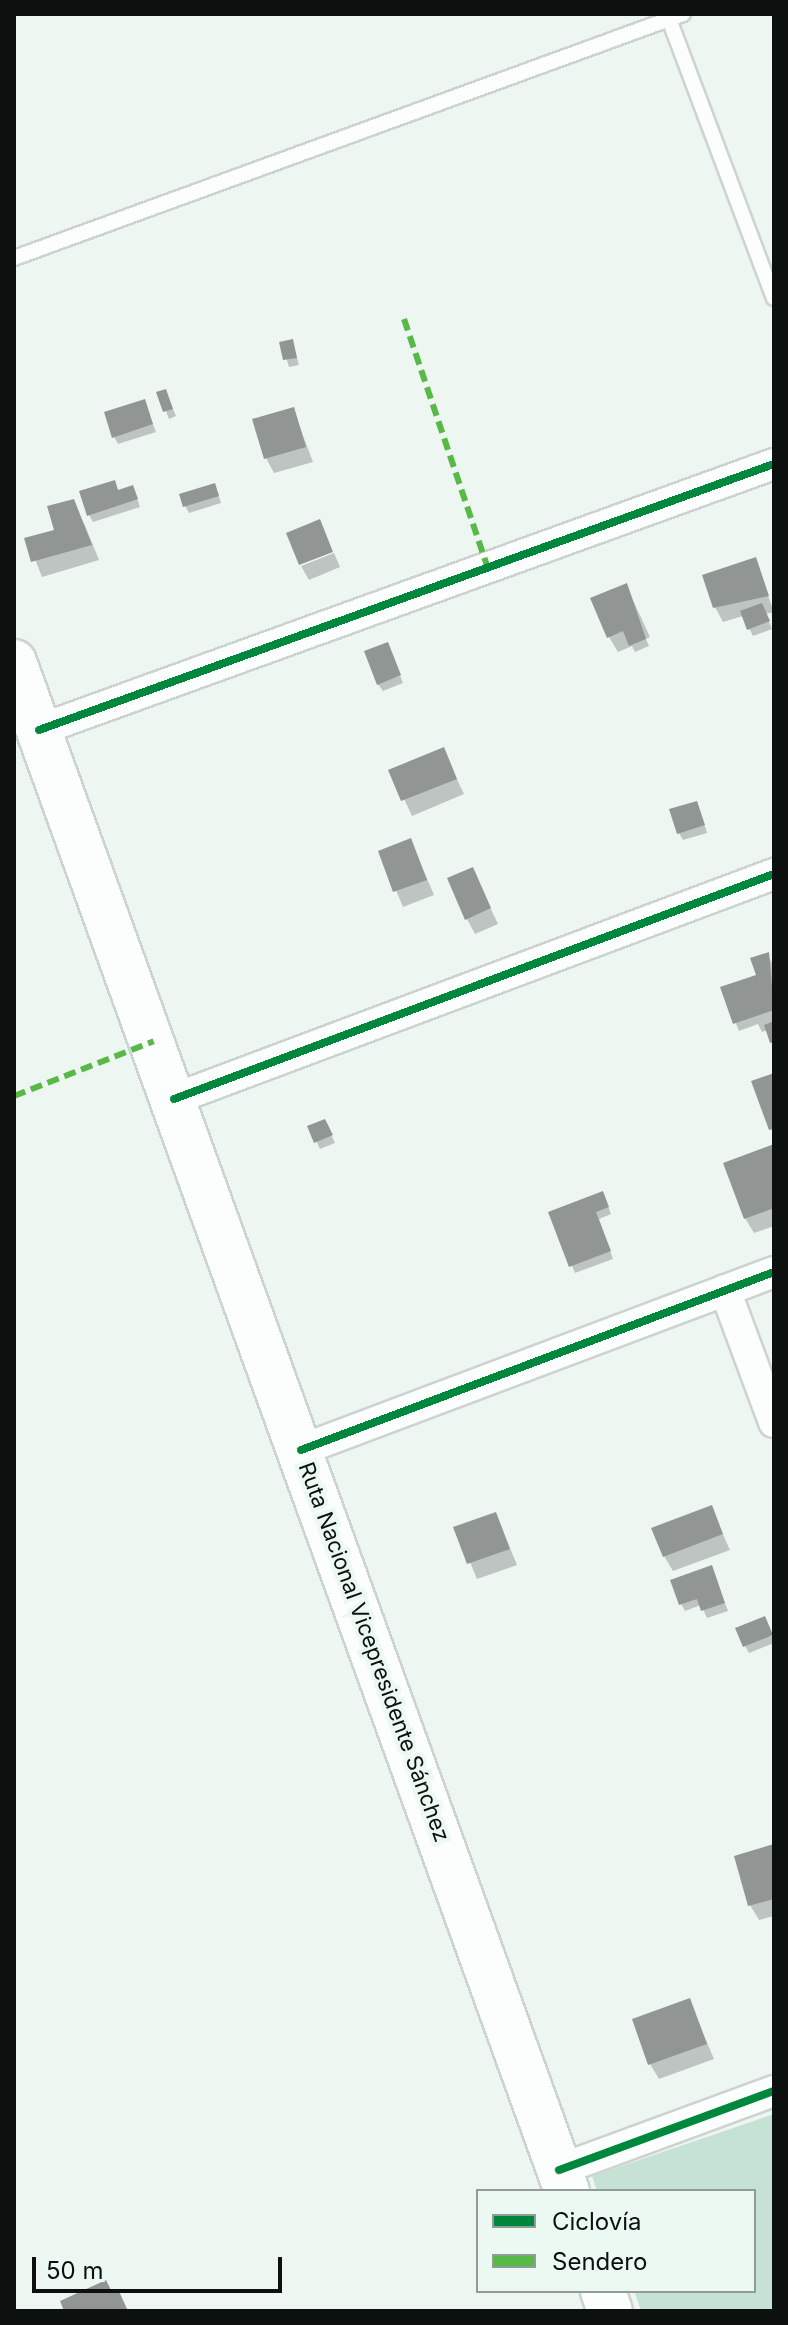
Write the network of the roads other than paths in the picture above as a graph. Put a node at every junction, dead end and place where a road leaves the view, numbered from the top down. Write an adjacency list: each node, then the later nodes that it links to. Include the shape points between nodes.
1 (676, 17): 2 (lane); 3 (lane)
2 (14, 258)
3 (774, 298)
4 (774, 464): 6 (street)
5 (14, 662): 6 (highway, Ruta Nacional Vicepresidente Sánchez)
6 (39, 730): 8 (highway, Ruta Nacional Vicepresidente Sánchez)
7 (774, 874): 8 (street)
8 (174, 1099): 12 (highway, Ruta Nacional Vicepresidente Sánchez)
9 (774, 1272): 10 (street)
10 (725, 1290): 11 (street); 12 (street)
11 (774, 1422)
12 (301, 1450): 14 (highway, Ruta Nacional Vicepresidente Sánchez)
13 (774, 2091): 14 (street)
14 (563, 2180)

